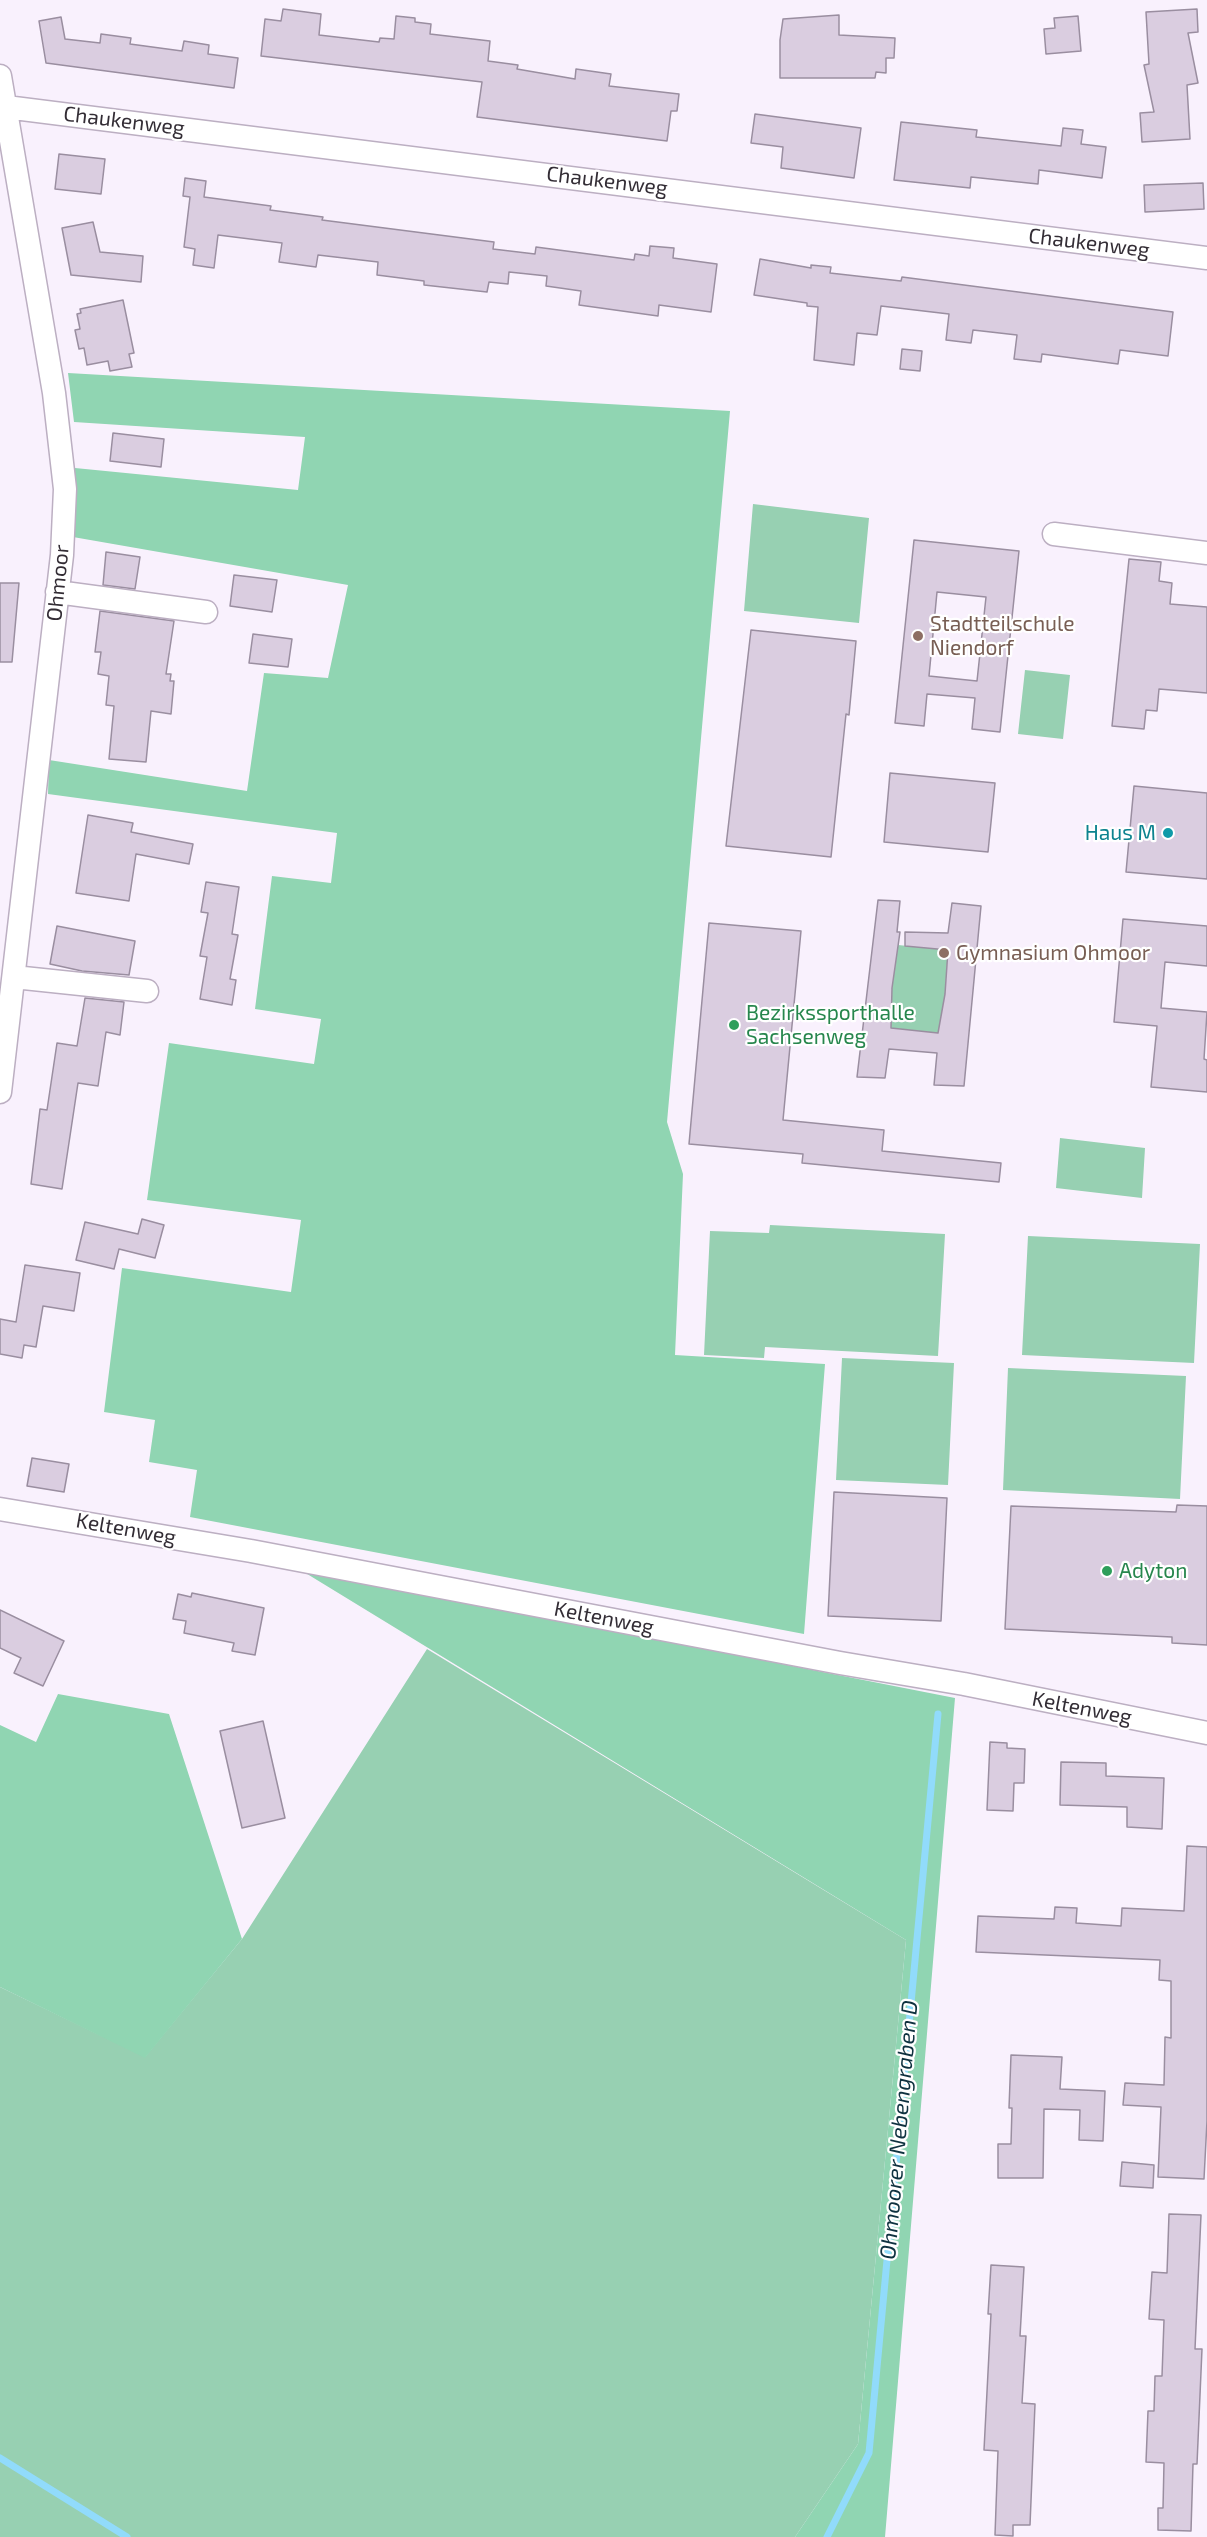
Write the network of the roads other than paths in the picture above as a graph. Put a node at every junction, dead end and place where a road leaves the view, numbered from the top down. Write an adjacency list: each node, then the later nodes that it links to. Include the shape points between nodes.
1 (0, 76): 2 (street, Ohmoor)
2 (6, 107): 3 (street, Chaukenweg); 6 (street, Ohmoor, via 54,393 65,489)
3 (1207, 258)
4 (1054, 534): 5 (street)
5 (1207, 552)
6 (57, 592): 7 (street); 8 (street, Ohmoor)
7 (206, 612)
8 (14, 977): 9 (street); 10 (street, Ohmoor)
9 (147, 991)
10 (0, 1092)
11 (0, 1509): 12 (street, Keltenweg, via 251,1551)
12 (1207, 1733)

